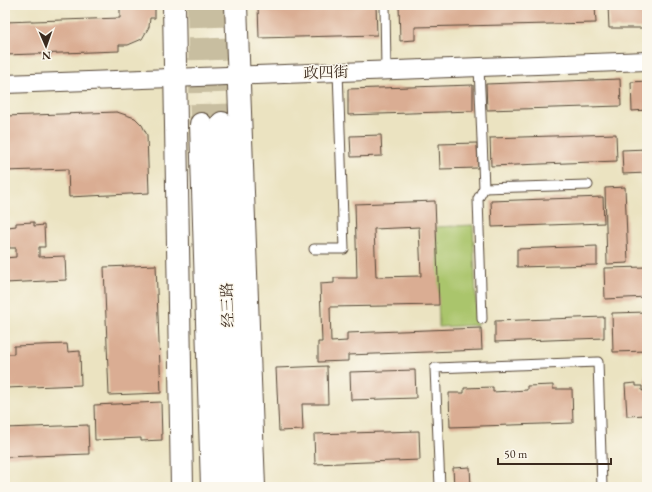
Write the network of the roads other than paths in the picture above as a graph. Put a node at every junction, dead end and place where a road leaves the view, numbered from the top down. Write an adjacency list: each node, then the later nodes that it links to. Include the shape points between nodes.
1 (174, 5): 9 (main road)
2 (236, 5): 8 (main road)
3 (385, 5): 6 (lane)
4 (647, 61): 5 (street, 政四街)
5 (479, 67): 6 (street, 政四街); 12 (lane)
6 (386, 70): 7 (street, 政四街)
7 (338, 71): 8 (street, 政四街); 13 (lane, via 344,249)
8 (238, 75): 9 (street, 政四街); 18 (main road)
9 (175, 77): 10 (street, 政四街); 15 (main road)
10 (5, 84)
11 (588, 185): 12 (lane)
12 (484, 188): 14 (lane, via 478,199)
13 (314, 250)
14 (482, 319)
15 (182, 487)
16 (212, 487): 17 (main road, 经三路, via 212,124)
17 (233, 487)
18 (254, 487)
19 (440, 487): 20 (lane, via 435,368 598,362)
20 (602, 487)

